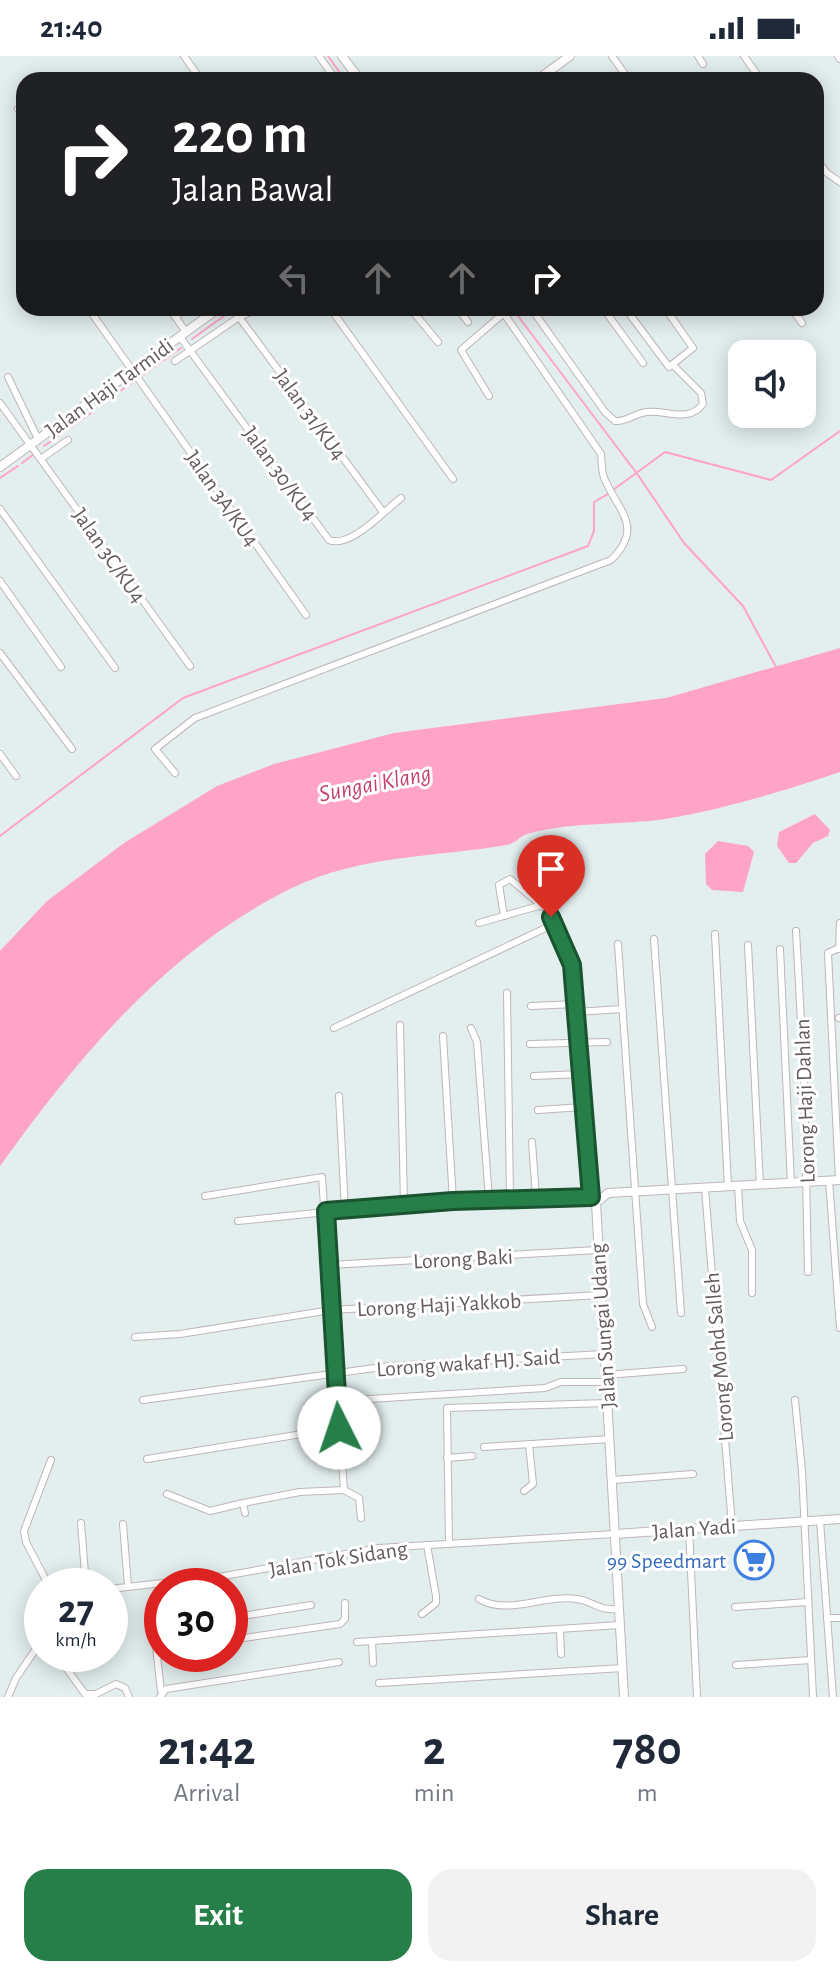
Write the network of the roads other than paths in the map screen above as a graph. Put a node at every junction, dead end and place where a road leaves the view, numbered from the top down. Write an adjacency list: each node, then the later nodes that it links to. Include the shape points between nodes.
1 (570, 56): 4 (street)
2 (698, 56): 3 (street)
3 (703, 64)
4 (554, 72)
5 (824, 169): 6 (street)
6 (840, 182)
7 (94, 316): 29 (street, Jalan 3A/KU4)
8 (208, 316): 23 (street, Jalan Haji Tarmidi)
9 (336, 316): 37 (street)
10 (417, 316): 24 (street)
11 (463, 316): 21 (street)
12 (496, 316): 31 (street, via 461,350)
13 (506, 316): 49 (street, via 591,435 606,483 627,520 626,541 611,560 195,718 155,749)
14 (537, 316): 28 (street, via 615,421 649,411 698,411 701,393)
15 (609, 316): 27 (street)
16 (631, 316): 28 (street)
17 (671, 316): 28 (street, via 693,346)
18 (797, 316): 22 (street)
19 (176, 317): 23 (street, Jalan 30/KU4)
20 (239, 317): 25 (street); 40 (street, Jalan 31/KU4)
21 (468, 322)
22 (802, 323)
23 (183, 334): 25 (street, Jalan 30/KU4); 29 (street, Jalan Haji Tarmidi)
24 (438, 342)
25 (191, 350): 26 (street); 40 (street, Jalan 30/KU4, via 329,540 343,542)
26 (175, 361)
27 (643, 363)
28 (672, 366)
29 (136, 376): 34 (street, Jalan Haji Tarmidi); 42 (street, Jalan 3A/KU4)
30 (8, 377): 34 (street, via 20,395)
31 (489, 396)
32 (0, 403): 34 (street)
33 (68, 440): 35 (street)
34 (34, 442): 35 (street, Jalan 3C/KU4); 36 (street, Jalan Haji Tarmidi)
35 (42, 458): 44 (street, Jalan 3C/KU4)
36 (0, 467)
37 (453, 479)
38 (401, 498): 40 (street, Jalan 30/KU4)
39 (0, 509): 46 (street)
40 (383, 512)
41 (0, 581): 45 (street)
42 (306, 615)
43 (0, 653): 47 (street)
44 (190, 666)
45 (61, 667)
46 (115, 668)
47 (72, 749)
48 (0, 754): 50 (street)
49 (175, 773)
50 (16, 776)
51 (542, 905): 52 (street); 52 (street, via 514,880 505,879 499,885); 55 (street)
52 (504, 916): 53 (street)
53 (479, 923)
54 (840, 923): 62 (street)
55 (556, 927): 64 (street, via 566,948); 69 (street)
56 (796, 931): 82 (street, Lorong Haji Dahlan)
57 (715, 934): 85 (street)
58 (654, 939): 87 (street)
59 (618, 944): 66 (street)
60 (748, 945): 84 (street)
61 (780, 949): 83 (street)
62 (839, 949): 81 (street, via 828,953)
63 (507, 993): 91 (street)
64 (576, 1004): 65 (street); 67 (street)
65 (531, 1006)
66 (622, 1009): 67 (street); 88 (street)
67 (576, 1012): 73 (street)
68 (400, 1025): 95 (street)
69 (334, 1028)
70 (471, 1028): 93 (street, via 477,1042)
71 (443, 1036): 94 (street)
72 (607, 1042): 73 (street)
73 (579, 1043): 74 (street); 75 (street)
74 (530, 1044)
75 (581, 1074): 76 (street); 78 (street)
76 (534, 1076)
77 (339, 1096): 96 (street)
78 (583, 1107): 79 (street); 92 (street)
79 (538, 1110)
80 (532, 1142): 90 (street)
81 (836, 1180): 82 (street); 107 (street)
82 (807, 1182): 83 (street); 101 (street, Lorong Haji Dahlan)
83 (791, 1183): 84 (street)
84 (760, 1185): 85 (street)
85 (733, 1186): 86 (street); 102 (street, via 752,1250)
86 (705, 1188): 87 (street); 140 (street, Lorong Mohd Salleh)
87 (674, 1189): 88 (street); 105 (street)
88 (635, 1192): 92 (street); 106 (street, via 643,1304)
89 (205, 1196): 97 (street, via 322,1177)
90 (536, 1197): 91 (street); 92 (street)
91 (510, 1198): 93 (street)
92 (595, 1198): 99 (street, Jalan Sungai Udang)
93 (489, 1199): 94 (street)
94 (453, 1201): 95 (street)
95 (404, 1204): 96 (street)
96 (345, 1209): 97 (street)
97 (326, 1211): 98 (street); 100 (street)
98 (238, 1221)
99 (597, 1250): 100 (street, Lorong Baki); 103 (street, Jalan Sungai Udang)
100 (329, 1265): 104 (street)
101 (808, 1272)
102 (752, 1293)
103 (600, 1295): 104 (street, Lorong Haji Yakkob); 109 (street, Jalan Sungai Udang)
104 (331, 1310): 108 (street, Lorong Haji Yakkob); 111 (street)
105 (681, 1313)
106 (652, 1327)
107 (840, 1328)
108 (135, 1337)
109 (604, 1354): 111 (street, Lorong wakaf HJ. Said); 112 (street, Jalan Sungai Udang)
110 (683, 1369): 112 (street)
111 (335, 1372): 114 (street, Lorong wakaf HJ. Said); 116 (street)
112 (606, 1378): 113 (street, via 550,1388); 117 (street, Jalan Sungai Udang)
113 (454, 1394): 116 (street); 118 (street)
114 (143, 1400)
115 (795, 1400): 136 (street)
116 (337, 1401): 119 (street)
117 (607, 1403): 118 (street); 120 (street, Jalan Sungai Udang)
118 (449, 1408): 124 (street, via 444,1412)
119 (339, 1428): 125 (street); 129 (street)
120 (610, 1439): 121 (street); 128 (street, Jalan Sungai Udang)
121 (529, 1444): 122 (street); 130 (street, via 533,1484)
122 (484, 1447)
123 (472, 1456): 124 (street)
124 (447, 1458): 143 (street)
125 (147, 1459)
126 (51, 1460): 145 (street, via 24,1531)
127 (693, 1474): 128 (street)
128 (613, 1480): 142 (street, Jalan Sungai Udang)
129 (344, 1490): 132 (street); 134 (street, via 359,1498)
130 (524, 1491)
131 (167, 1494): 132 (street, via 210,1511)
132 (243, 1503): 133 (street)
133 (245, 1513)
134 (361, 1518)
135 (840, 1519): 137 (street, Jalan Yadi)
136 (803, 1521): 137 (street, Jalan Yadi); 140 (street, Jalan Yadi); 152 (street)
137 (820, 1521): 159 (street)
138 (81, 1523): 146 (street)
139 (123, 1524): 147 (street)
140 (732, 1526): 141 (street, Jalan Yadi)
141 (689, 1529): 142 (street, Jalan Yadi); 184 (street)
142 (615, 1534): 143 (street, Jalan Tok Sidang); 156 (street, Jalan Sungai Udang)
143 (449, 1544): 144 (street, Jalan Tok Sidang)
144 (427, 1545): 148 (street, Jalan Tok Sidang, via 379,1548); 157 (street, via 436,1603)
145 (41, 1568)
146 (85, 1568)
147 (127, 1568)
148 (248, 1572)
149 (144, 1584): 150 (street, Jalan Tok Sidang)
150 (128, 1586)
151 (479, 1599): 156 (street, via 496,1607 578,1599 601,1610)
152 (808, 1602): 155 (street); 168 (street)
153 (345, 1603): 163 (street, via 345,1619 337,1625)
154 (311, 1605): 158 (street)
155 (735, 1607)
156 (619, 1609): 161 (street, Jalan Sungai Udang)
157 (422, 1614)
158 (248, 1617)
159 (827, 1618): 160 (street); 170 (street)
160 (840, 1618)
161 (620, 1625): 162 (street); 174 (street, Jalan Sungai Udang)
162 (560, 1629): 164 (street); 166 (street)
163 (248, 1638)
164 (372, 1641): 165 (street); 171 (street)
165 (357, 1642)
166 (561, 1654)
167 (840, 1657): 170 (street)
168 (811, 1660): 172 (street); 185 (street)
169 (339, 1662): 178 (street)
170 (831, 1662): 186 (street)
171 (373, 1663)
172 (736, 1665)
173 (24, 1666): 181 (street)
174 (623, 1668): 177 (street); 183 (street, Jalan Sungai Udang)
175 (68, 1672): 179 (street)
176 (160, 1672): 178 (street)
177 (379, 1683)
178 (160, 1694)
179 (83, 1696): 180 (street)
180 (96, 1696): 182 (street, via 116,1684)
181 (8, 1697)
182 (129, 1697)
183 (622, 1697)
184 (697, 1697)
185 (813, 1697)
186 (833, 1697)

